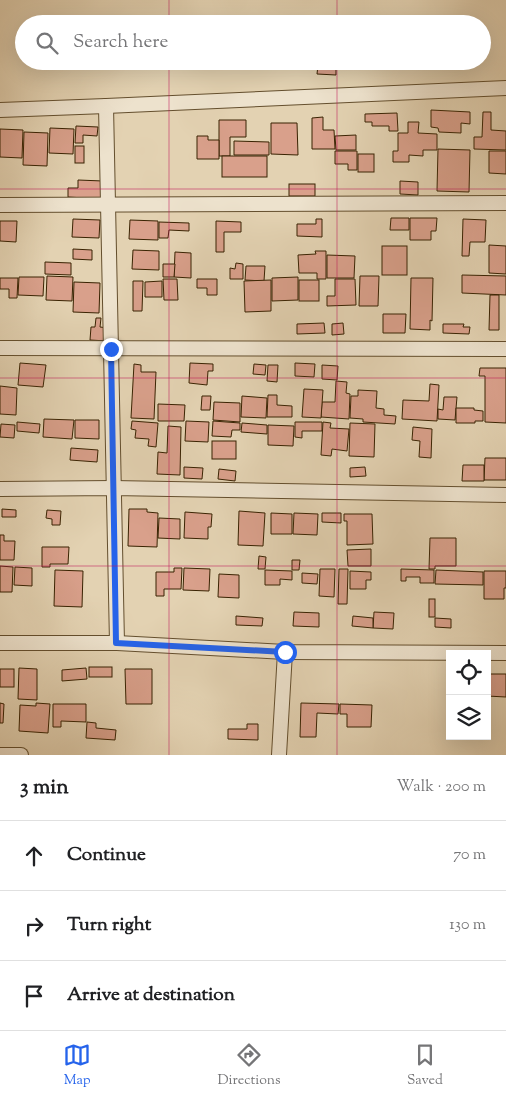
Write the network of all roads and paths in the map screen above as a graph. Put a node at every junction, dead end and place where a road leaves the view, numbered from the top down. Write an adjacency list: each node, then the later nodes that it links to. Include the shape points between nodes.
1 (506, 88): 2 (street)
2 (106, 106): 3 (street); 5 (street)
3 (0, 110)
4 (506, 203): 5 (street)
5 (108, 204): 6 (street); 8 (street)
6 (0, 205)
7 (0, 348): 8 (street)
8 (111, 349): 9 (street); 10 (street)
9 (506, 349)
10 (113, 488): 11 (street); 12 (street); 14 (street)
11 (0, 489)
12 (506, 496)
13 (0, 643): 14 (street)
14 (116, 643): 15 (street)
15 (285, 652): 16 (street); 19 (street)
16 (506, 653)
17 (0, 755): 18 (street)
18 (21, 755)
19 (279, 755)

